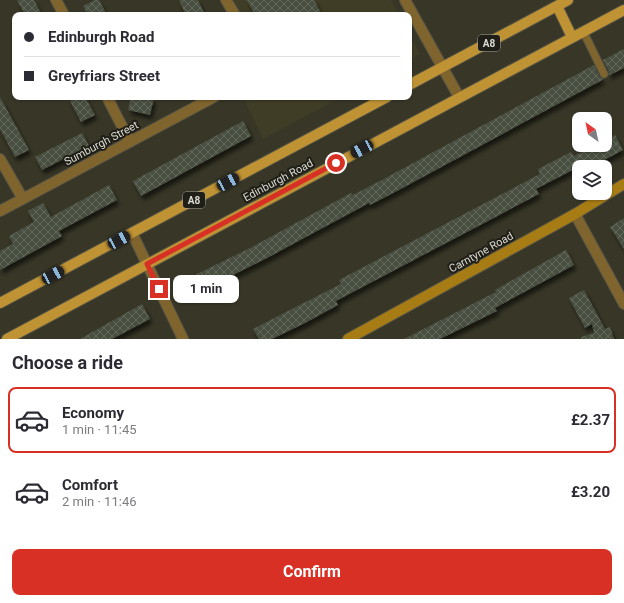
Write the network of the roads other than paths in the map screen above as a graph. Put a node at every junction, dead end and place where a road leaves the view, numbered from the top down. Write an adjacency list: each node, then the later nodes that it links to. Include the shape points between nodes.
1 (56, 0): 7 (street)
2 (226, 0): 8 (street)
3 (406, 0): 11 (street)
4 (568, 0): 5 (main road, A8)
5 (557, 6): 10 (main road); 11 (main road, A8)
6 (624, 11): 9 (main road, Edinburgh Road)
7 (62, 12)
8 (233, 12)
9 (583, 32): 10 (main road, Edinburgh Road); 12 (lane)
10 (572, 37): 14 (main road, Edinburgh Road)
11 (443, 67): 13 (main road, A8); 14 (street)
12 (604, 74)
13 (412, 84)
14 (459, 97): 25 (main road, Edinburgh Road)
15 (109, 100): 18 (street)
16 (208, 100): 18 (street, Sumburgh Street)
17 (381, 100): 24 (main road, Edinburgh Road / A8)
18 (130, 142): 21 (street, Sumburgh Street)
19 (0, 159): 21 (street)
20 (624, 184): 23 (street, Carntyne Road)
21 (23, 199): 22 (street, Sumburgh Street)
22 (0, 212)
23 (575, 214): 27 (street); 30 (street, Carntyne Road)
24 (132, 233): 25 (street); 26 (main road, Edinburgh Road / A8)
25 (147, 264): 28 (main road, Edinburgh Road); 29 (street)
26 (0, 303)
27 (624, 304)
28 (7, 339)
29 (183, 339)
30 (348, 339)

